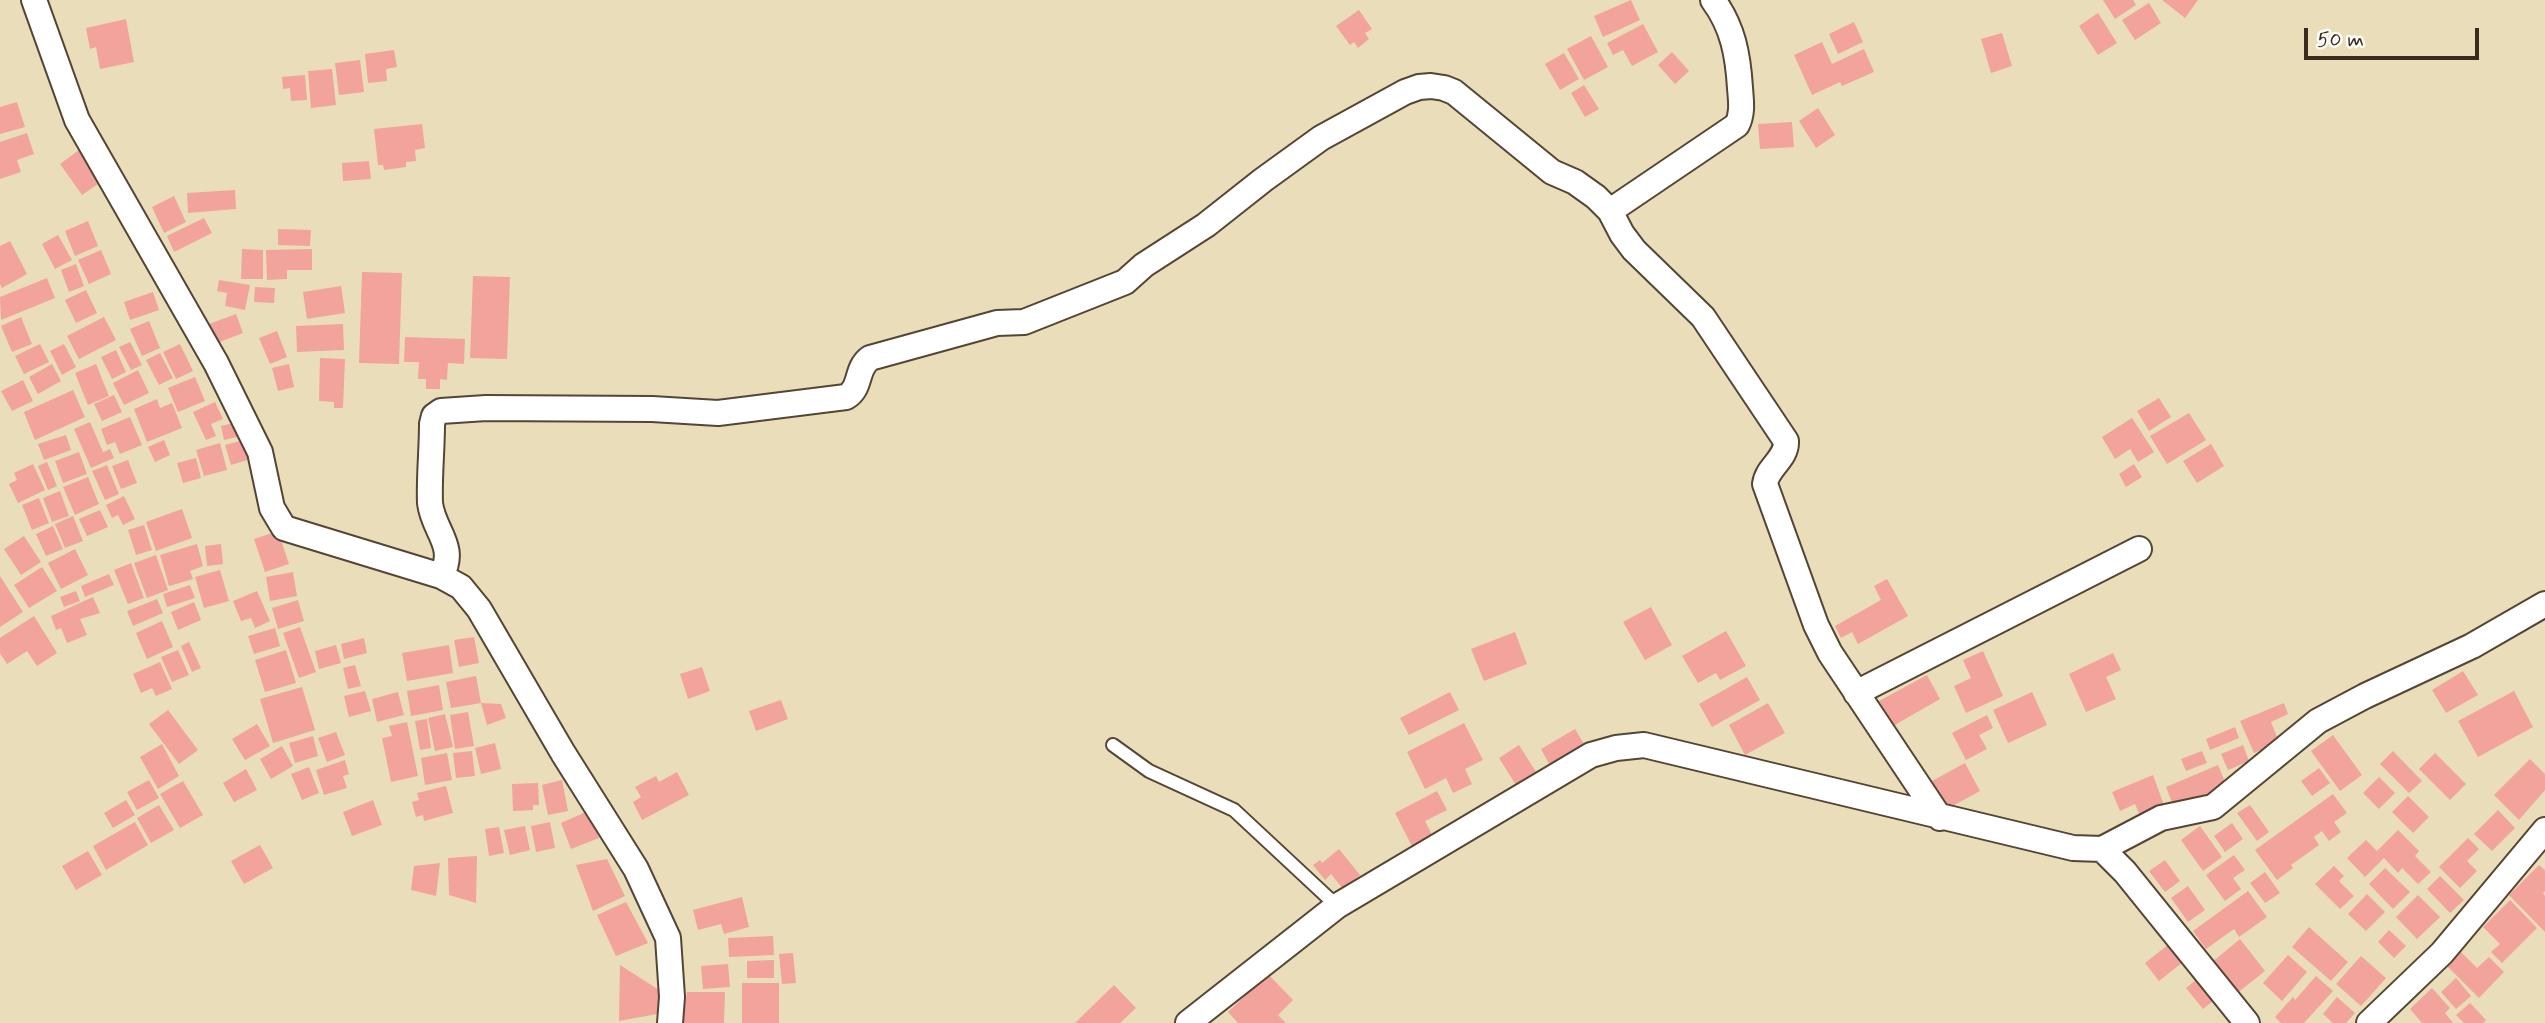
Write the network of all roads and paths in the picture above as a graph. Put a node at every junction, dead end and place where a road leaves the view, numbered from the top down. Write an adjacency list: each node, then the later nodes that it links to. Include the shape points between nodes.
1 (34, 0): 5 (street, via 77,120 216,363 260,452 271,508 284,528)
2 (1713, 0): 3 (street, via 1736,48 1742,114 1737,125)
3 (1610, 211): 5 (street, via 1589,190 1552,172 1454,92 1419,87 1321,138 1125,282 1024,322 997,323 870,358 861,365 855,390 846,397 718,414 500,408 437,413 432,424 430,505 448,553); 7 (street, via 1634,250 1703,317 1784,437 1786,449 1767,476 1766,489 1816,625)
4 (2139, 549): 7 (street)
5 (441, 576): 13 (street, via 461,587 479,609 636,869 668,937)
6 (2545, 604): 11 (street, via 2472,646 2318,721 2213,807 2161,818)
7 (1856, 693): 9 (street)
8 (1113, 745): 12 (lane, via 1149,771 1234,810)
9 (1940, 818): 11 (street, via 2073,848); 12 (street, via 1644,745 1616,748 1591,755)
10 (2545, 830): 16 (street, via 2442,953)
11 (2102, 849): 15 (street)
12 (1337, 906): 14 (street)
13 (670, 1023)
14 (1188, 1023)
15 (2247, 1023)
16 (2369, 1023)

